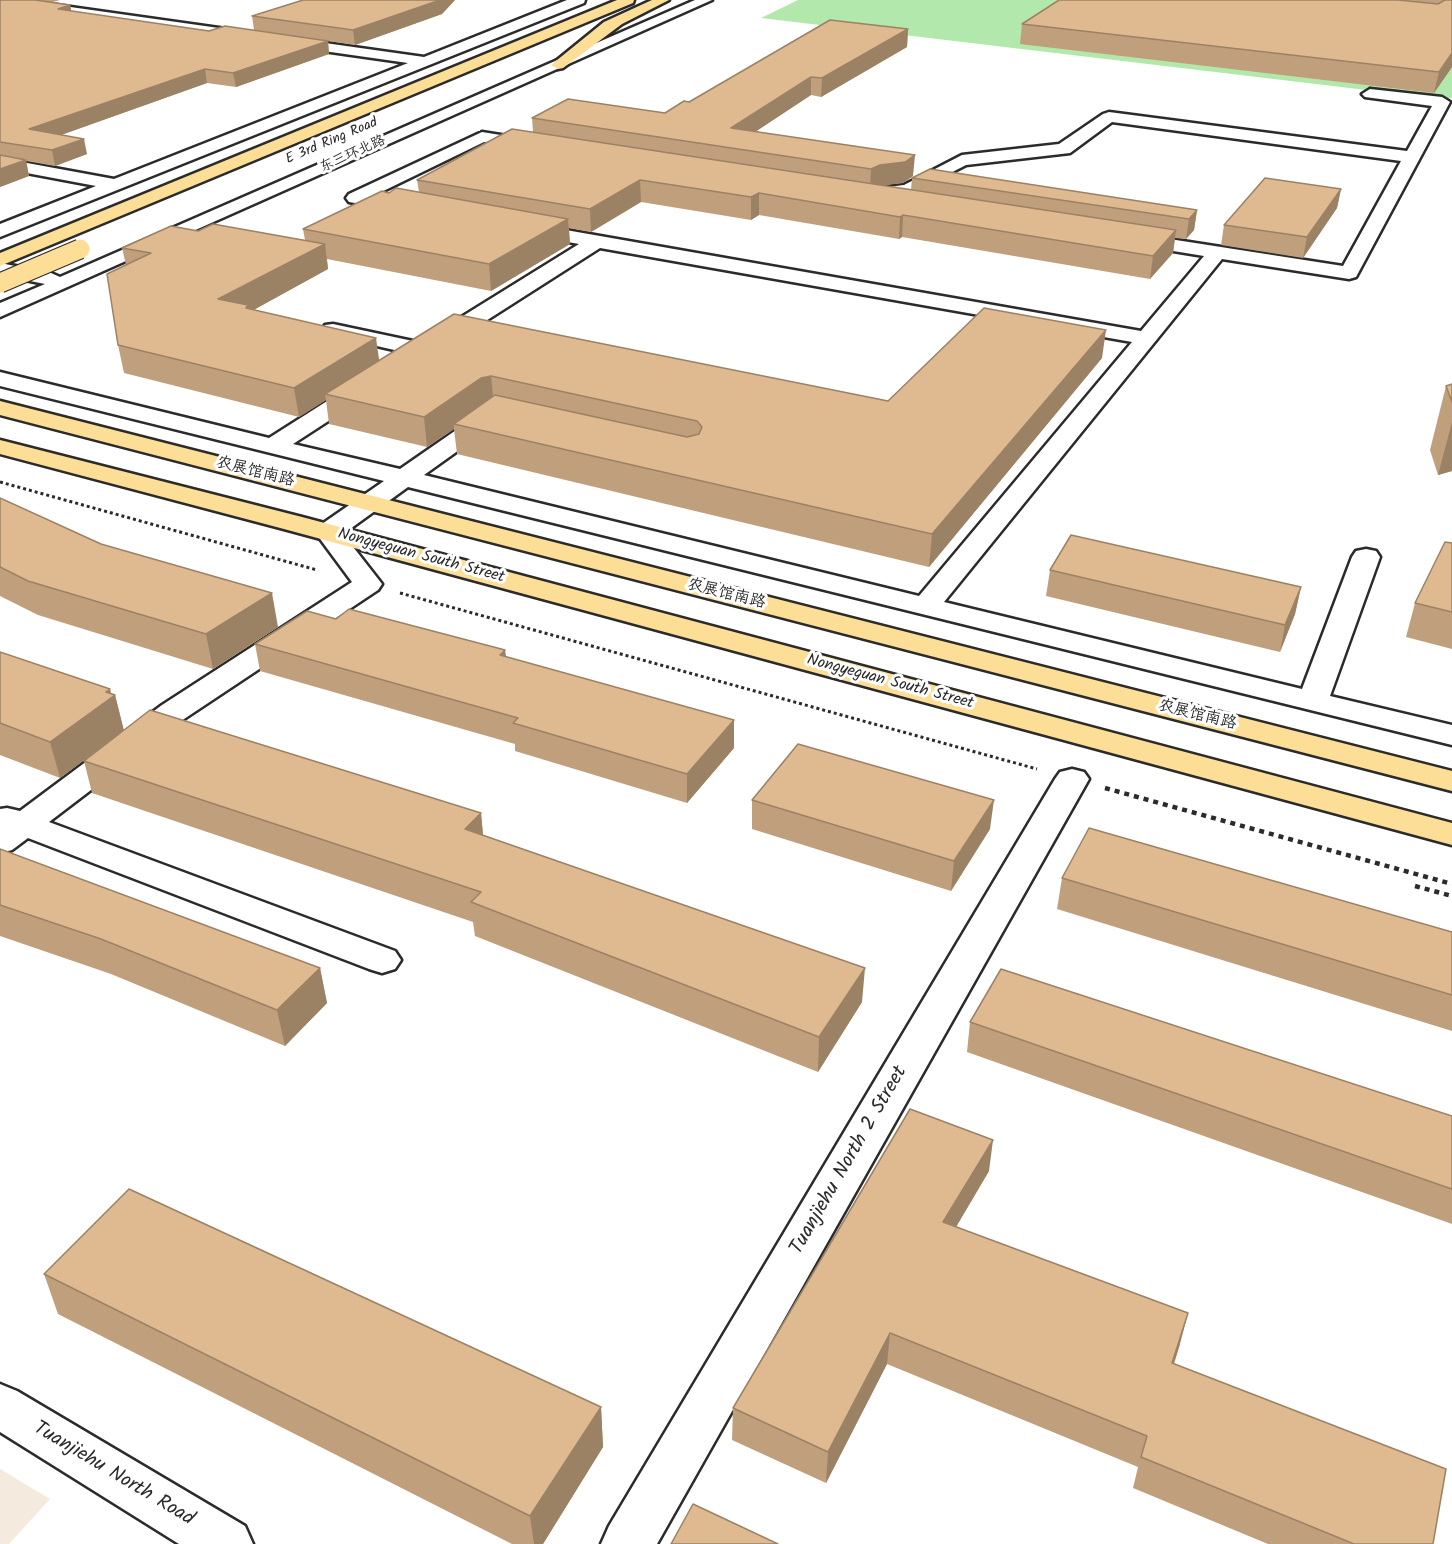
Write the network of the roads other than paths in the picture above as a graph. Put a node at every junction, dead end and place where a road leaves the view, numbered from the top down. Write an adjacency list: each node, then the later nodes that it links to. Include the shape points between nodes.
1 (579, 0): 8 (street)
2 (628, 0): 6 (main road, E 3rd Ring Road)
3 (663, 0): 7 (main road)
4 (706, 0): 10 (street, 东三环北路)
5 (0, 1): 9 (street)
6 (589, 16): 8 (main road); 28 (main road, E 3rd Ring Road)
7 (620, 20): 10 (main road); 11 (main road)
8 (455, 50): 9 (street)
9 (425, 62): 19 (street)
10 (558, 65): 14 (street, 东三环北路)
11 (509, 67)
12 (1370, 94): 13 (street)
13 (1447, 96): 17 (street)
14 (418, 127): 15 (street); 30 (street, 东三环北路)
15 (482, 137): 16 (street); 21 (street, via 355,198)
16 (553, 148)
17 (1411, 157): 20 (street, via 1109,117 1064,149 962,160 909,190 852,195); 27 (street, via 1349,273)
18 (0, 163): 19 (street)
19 (117, 185): 23 (street)
20 (916, 205)
21 (424, 211)
22 (504, 225): 25 (street)
23 (0, 231)
24 (1113, 237): 27 (street)
25 (597, 241): 34 (street); 35 (street)
26 (85, 247): 31 (main road, bridge)
27 (1217, 253): 34 (street)
28 (0, 260)
29 (0, 269): 30 (street)
30 (65, 282): 32 (street, 东三环北路)
31 (0, 283)
32 (0, 311)
33 (308, 325): 35 (street)
34 (1145, 338): 45 (street)
35 (425, 350): 39 (street)
36 (0, 379): 39 (street, 农展馆南路)
37 (0, 408): 42 (main road, 农展馆南路)
38 (516, 420): 41 (street, via 493,415)
39 (273, 446): 41 (street, 农展馆南路)
40 (0, 447): 43 (main road)
41 (405, 478): 42 (street); 45 (street, 农展馆南路)
42 (369, 503): 43 (street); 49 (main road, 农展馆南路)
43 (328, 532): 50 (street, via 368,584 173,712); 51 (main road, Nongyeguan South Street)
44 (1366, 557): 46 (street)
45 (926, 606): 46 (street, 农展馆南路)
46 (1313, 701): 47 (street, 农展馆南路)
47 (1452, 735)
48 (1072, 779): 55 (street, Tuanjiehu North 2 Street)
49 (1452, 782)
50 (8, 828): 52 (street)
51 (1452, 834)
52 (382, 960)
53 (0, 1406): 54 (street, Tuanjiehu North Road)
54 (226, 1544)
55 (628, 1544)

